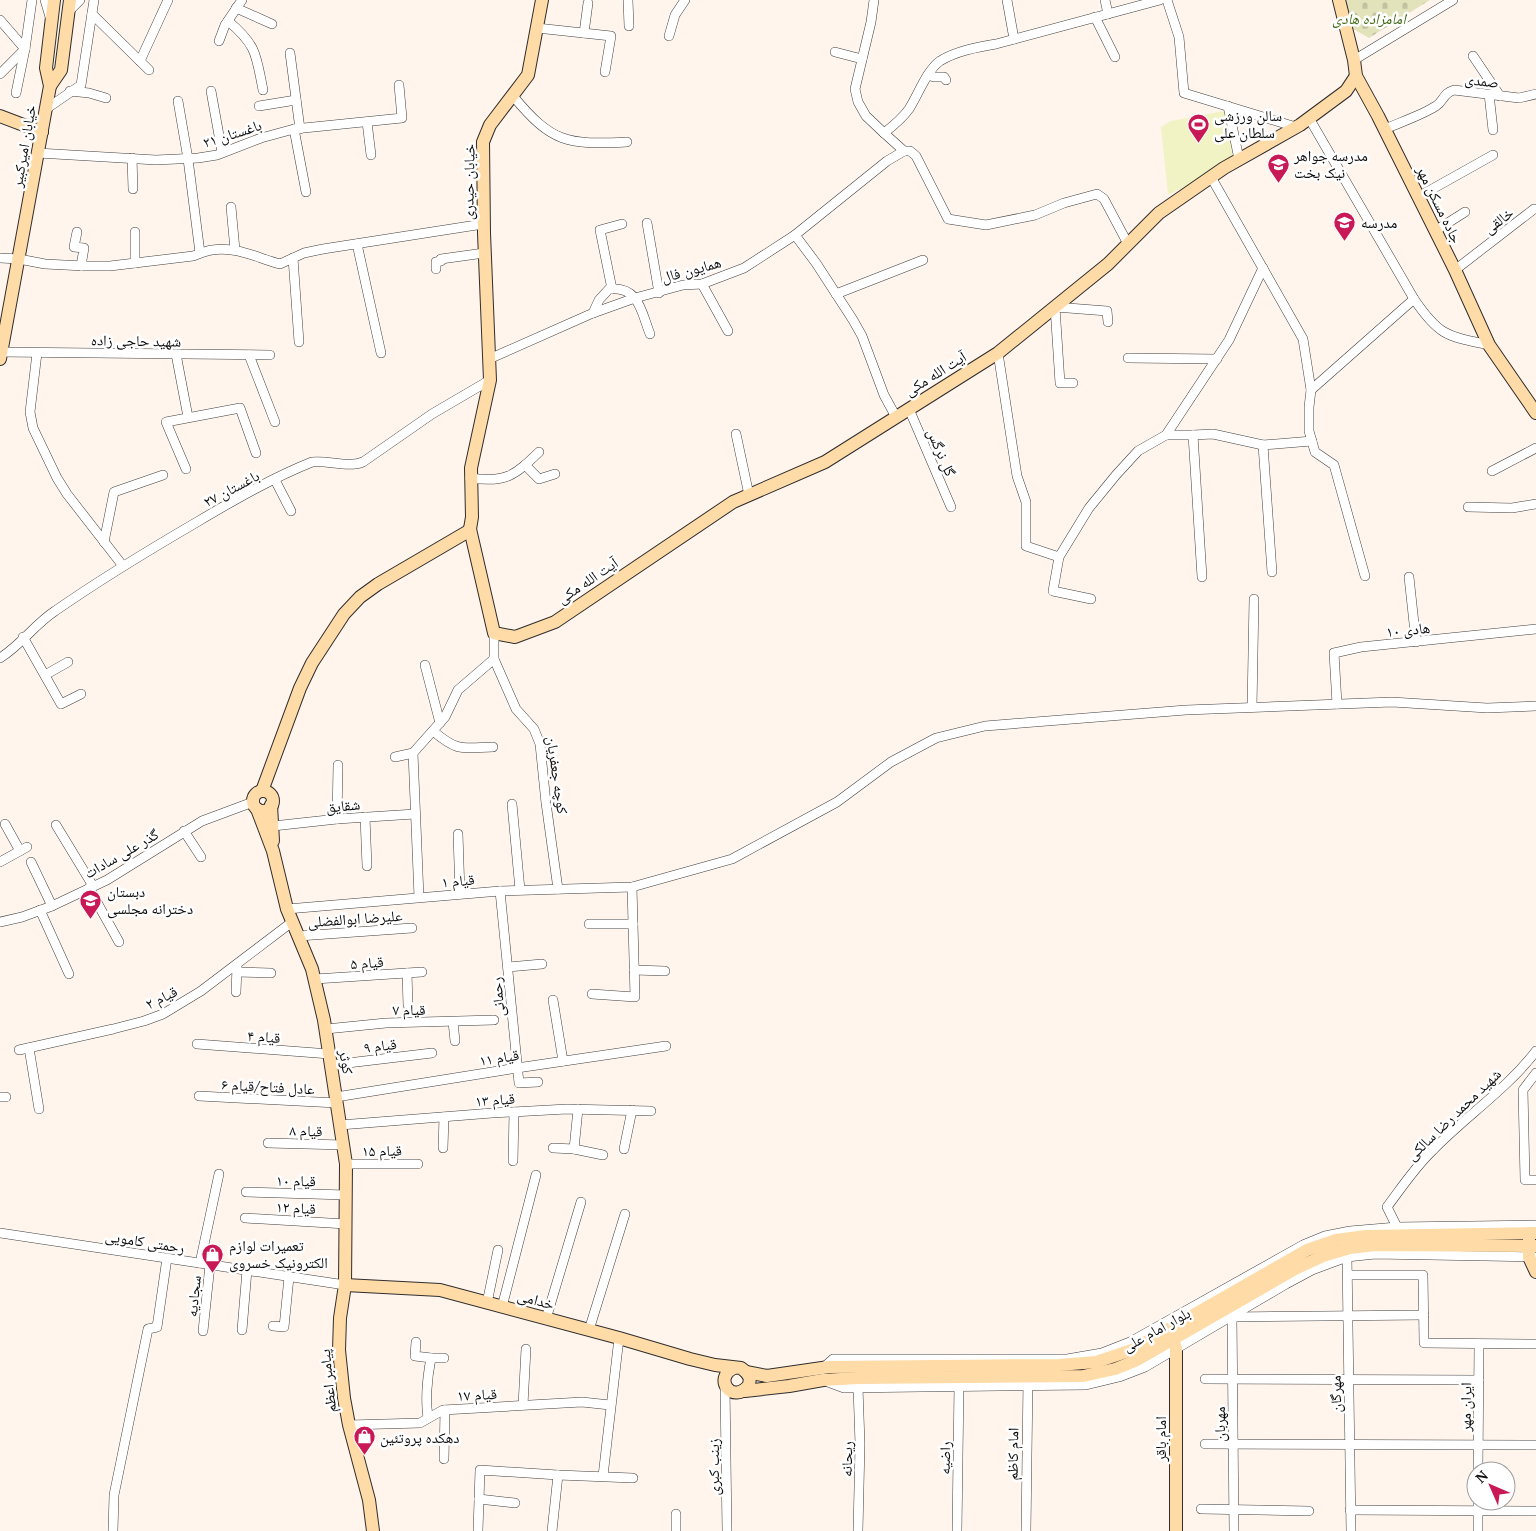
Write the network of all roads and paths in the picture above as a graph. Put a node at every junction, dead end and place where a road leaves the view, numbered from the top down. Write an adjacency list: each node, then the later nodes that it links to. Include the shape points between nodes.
1 (32, 0): 34 (street)
2 (45, 0): 24 (street)
3 (54, 0): 24 (main road)
4 (80, 0): 19 (street)
5 (94, 0): 21 (street)
6 (168, 0): 41 (street)
7 (242, 0): 20 (street)
8 (542, 0): 29 (main road, خیابان حیدری)
9 (628, 0): 28 (street)
10 (685, 0): 31 (street, via 675,15)
11 (874, 0): 39 (street)
12 (1007, 0): 32 (street)
13 (1105, 0): 22 (street)
14 (1160, 0): 22 (street)
15 (1167, 0): 62 (street, via 1180,37 1184,93)
16 (1338, 0): 40 (main road, جاده مسکن مهر)
17 (1453, 0): 40 (street)
18 (588, 3): 30 (street)
19 (70, 6): 49 (main road, via 61,70)
20 (236, 8): 26 (street); 27 (street)
21 (92, 14): 41 (street); 51 (street, via 81,85)
22 (1108, 14): 23 (street)
23 (1095, 17): 32 (street); 38 (street)
24 (51, 18): 49 (main road, via 46,68)
25 (0, 20): 34 (street)
26 (228, 20): 33 (street); 50 (street, via 248,38 256,53)
27 (272, 24)
28 (629, 26)
29 (538, 28): 30 (street); 56 (main road, خیابان حیدری, via 531,70)
30 (584, 33): 43 (street, via 610,36)
31 (669, 36)
32 (1014, 39): 45 (street, via 948,57 939,61)
33 (219, 41)
34 (25, 49): 44 (street); 53 (street)
35 (835, 52): 39 (street)
36 (290, 53): 59 (street)
37 (1473, 56): 57 (street)
38 (1115, 57)
39 (862, 58): 72 (street, via 855,89 858,102 866,116)
40 (1354, 60): 46 (main road, جاده مسکن مهر)
41 (140, 61): 42 (street)
42 (149, 70)
43 (605, 72)
44 (0, 74)
45 (928, 76): 47 (street); 72 (street, via 908,111)
46 (1356, 76): 65 (main road, آیت الله مکی, via 1346,91); 69 (main road, جاده مسکن مهر)
47 (946, 80)
48 (399, 85): 66 (street, باغستان ۲۱, via 402,118)
49 (50, 86): 63 (main road, خیابان امیرکبیر)
50 (263, 90)
51 (70, 91): 58 (street); 63 (street)
52 (211, 92): 75 (street)
53 (16, 93)
54 (1489, 94): 57 (street, صمدی); 69 (street, صمدی, via 1448,92 1438,105); 70 (street)
55 (1532, 95): 57 (street, صمدی, via 1519,98)
56 (513, 96): 73 (street, via 532,119 560,138 583,143); 90 (main road, خیابان حیدری, via 490,125 483,142)
57 (1500, 96)
58 (106, 98)
59 (296, 100): 61 (street); 68 (street)
60 (178, 101): 80 (street)
61 (259, 106)
62 (1228, 106): 67 (street); 81 (street)
63 (46, 109): 71 (main road, خیابان امیرکبیر)
64 (0, 116): 71 (main road)
65 (1310, 118): 67 (main road, آیت الله مکی); 115 (street)
66 (367, 122): 68 (street, باغستان ۲۱); 78 (street)
67 (1296, 127): 81 (main road, آیت الله مکی)
68 (297, 129): 75 (street, باغستان ۲۱); 84 (street)
69 (1385, 129): 85 (main road, جاده مسکن مهر)
70 (1493, 130)
71 (42, 132): 76 (main road, خیابان امیرکبیر)
72 (884, 133): 74 (street)
73 (627, 142)
74 (904, 151): 95 (street, همایون فال); 97 (street, via 916,156 948,219 986,225 1035,215 1097,194 1104,199)
75 (222, 152): 80 (street, باغستان ۲۱)
76 (38, 153): 79 (street, باغستان ۲۱); 103 (main road, خیابان امیرکبیر)
77 (1493, 155): 85 (street)
78 (371, 156)
79 (132, 158): 80 (street, باغستان ۲۱); 83 (street)
80 (188, 159): 99 (street)
81 (1239, 159): 82 (main road, آیت الله مکی)
82 (1211, 177): 97 (main road, آیت الله مکی, via 1159,214); 107 (street)
83 (133, 189)
84 (306, 192)
85 (1418, 196): 92 (main road, جاده مسکن مهر)
86 (231, 207): 98 (street)
87 (1534, 209): 109 (street, خالقی)
88 (1465, 212): 92 (street)
89 (647, 223): 112 (street)
90 (484, 224): 96 (street); 100 (main road, خیابان حیدری)
91 (622, 224): 111 (street, via 600,230)
92 (1435, 231): 109 (main road, جاده مسکن مهر)
93 (77, 232): 106 (street, via 74,247 84,248)
94 (135, 232): 105 (street)
95 (795, 235): 110 (street, همایون فال, via 744,268); 113 (street)
96 (357, 244): 102 (street, via 304,253); 124 (street)
97 (1128, 244): 116 (main road, آیت الله مکی)
98 (236, 250): 99 (street); 102 (street, via 280,264)
99 (200, 253): 105 (street)
100 (484, 253): 108 (street, via 442,258 436,262); 131 (main road, خیابان حیدری)
101 (0, 258): 103 (street)
102 (293, 258): 121 (street)
103 (18, 259): 106 (street); 129 (main road, خیابان امیرکبیر)
104 (923, 260): 113 (street)
105 (135, 263): 106 (street)
106 (81, 266)
107 (1263, 268): 132 (street); 135 (street, via 1303,339)
108 (436, 269)
109 (1454, 270): 122 (main road, جاده مسکن مهر)
110 (702, 284): 112 (street, همایون فال); 119 (street)
111 (612, 289): 114 (street, via 624,289); 117 (street, via 604,293)
112 (659, 292): 114 (street, همایون فال)
113 (836, 294): 139 (street, via 862,336 884,395)
114 (635, 298): 117 (street, همایون فال); 120 (street)
115 (1414, 299): 122 (street, via 1440,331 1456,339); 135 (street)
116 (1055, 307): 118 (street, via 1107,311); 125 (main road, آیت الله مکی); 134 (street, via 1060,384)
117 (593, 313): 131 (street, همایون فال)
118 (1108, 322)
119 (728, 331)
120 (650, 334)
121 (299, 342)
122 (1489, 345): 137 (main road, جاده مسکن مهر)
123 (36, 353): 126 (street, شهید حاجی زاده); 129 (street, شهید حاجی زاده); 162 (street, via 30,412 33,428 58,478)
124 (381, 353)
125 (998, 353): 136 (main road, آیت الله مکی); 163 (street, via 1017,476 1026,502 1026,546)
126 (176, 354): 127 (street, شهید حاجی زاده); 138 (street)
127 (249, 355): 128 (street, شهید حاجی زاده); 140 (street)
128 (270, 355)
129 (1, 356)
130 (1128, 358): 132 (street)
131 (489, 359): 133 (main road, خیابان حیدری)
132 (1217, 359): 142 (street)
133 (490, 380): 154 (main road, خیابان حیدری); 155 (street, باغستان ۲۷, via 432,414 363,462 312,462)
134 (1073, 383)
135 (1311, 390): 144 (street, via 1308,432)
136 (909, 409): 139 (main road, آیت الله مکی); 158 (street, گل نرگس)
137 (1536, 413)
138 (188, 417): 148 (street, via 240,408); 150 (street, via 166,422)
139 (896, 417): 156 (main road, آیت الله مکی, via 825,462)
140 (275, 422)
141 (736, 434): 156 (street)
142 (1166, 434): 143 (street); 163 (street, via 1138,451 1116,475 1089,508)
143 (1193, 436): 145 (street, via 1214,434); 167 (street)
144 (1312, 441): 145 (street); 166 (street, via 1315,452 1334,465)
145 (1263, 444): 165 (street)
146 (1536, 448): 151 (street)
147 (539, 452): 149 (street)
148 (256, 453)
149 (525, 465): 152 (street, via 539,479); 154 (street, via 500,479)
150 (186, 469)
151 (1492, 471)
152 (555, 474)
153 (163, 475): 162 (street, via 114,492)
154 (470, 478): 161 (main road, کوچه جعفریان)
155 (275, 480): 160 (street); 164 (street, باغستان ۲۷)
156 (749, 495): 172 (main road, آیت الله مکی, via 733,502 555,622 515,637)
157 (1536, 504): 159 (street, via 1512,508)
158 (950, 506)
159 (1468, 507)
160 (291, 511)
161 (470, 529): 172 (main road, کوچه جعفریان); 190 (main road, via 378,584 348,608 308,670 296,697 273,761)
162 (104, 542): 164 (street)
163 (1059, 556): 169 (street, via 1053,591)
164 (124, 566): 173 (street, باغستان ۲۷, via 47,616)
165 (1272, 572)
166 (1365, 576)
167 (1202, 577)
168 (1409, 577): 174 (street)
169 (1091, 599)
170 (1254, 599): 183 (street)
171 (1536, 629): 174 (street, هادی ۱۰)
172 (494, 633): 176 (street, کوچه جعفریان)
173 (24, 637): 175 (street, باغستان ۲۷); 179 (street)
174 (1416, 642): 181 (street, هادی ۱۰, via 1334,653)
175 (0, 658)
176 (494, 659): 184 (street, via 458,690); 208 (street, کوچه جعفریان, via 516,709 534,729 540,744)
177 (68, 662): 179 (street)
178 (425, 665): 184 (street)
179 (44, 675): 180 (street, via 61,704)
180 (81, 694)
181 (1337, 704): 182 (street, قیام ۱, via 1392,702 1487,708); 183 (street, قیام ۱)
182 (1536, 706)
183 (1252, 707): 207 (street, قیام ۱, via 985,726 936,738 891,762 813,817 732,859)
184 (440, 723): 185 (street)
185 (433, 731): 186 (street, via 448,744 460,748); 187 (street)
186 (493, 746)
187 (413, 753): 188 (street); 193 (street)
188 (395, 758)
189 (338, 765): 195 (street)
190 (268, 799): 192 (main road, via 268,810 262,811); 198 (main road)
191 (512, 804): 209 (street)
192 (255, 806): 199 (street, گذر علی سادات, via 202,821); 201 (main road)
193 (415, 814): 194 (street, شقایق); 212 (street)
194 (365, 817): 195 (street, شقایق); 205 (street)
195 (337, 819): 198 (street, شقایق)
196 (5, 824): 203 (street, via 24,849)
197 (56, 825): 206 (street)
198 (273, 826): 201 (main road)
199 (184, 831): 202 (street); 206 (street, گذر علی سادات)
200 (458, 834): 211 (street)
201 (272, 851): 214 (main road, کوثر)
202 (201, 857)
203 (0, 862)
204 (31, 862): 213 (street)
205 (367, 866)
206 (91, 887): 213 (street, گذر علی سادات); 222 (street)
207 (632, 887): 208 (street, قیام ۱); 219 (street)
208 (558, 889): 209 (street, قیام ۱)
209 (520, 890): 210 (street, قیام ۱)
210 (500, 891): 211 (street, قیام ۱); 224 (street, رحمانی)
211 (460, 894): 212 (street, قیام ۱)
212 (419, 898): 214 (street, قیام ۱)
213 (52, 906): 215 (street, گذر علی سادات)
214 (287, 909): 217 (main road, کوثر)
215 (40, 910): 216 (street, گذر علی سادات); 231 (street)
216 (0, 922)
217 (292, 922): 221 (main road, کوثر); 225 (street, قیام ۲)
218 (589, 924): 219 (street)
219 (633, 924): 226 (street)
220 (412, 928): 221 (street, علیرضا ابوالفضلی)
221 (298, 936): 232 (main road, کوثر)
222 (119, 942)
223 (542, 964): 224 (street)
224 (508, 967): 249 (street, رحمانی)
225 (237, 968): 229 (street); 233 (street); 243 (street, قیام ۲, via 163,1014)
226 (634, 970): 227 (street); 234 (street, via 635,997)
227 (665, 971)
228 (422, 972): 230 (street, قیام ۵)
229 (271, 973)
230 (407, 973): 232 (street, قیام ۵); 236 (street)
231 (69, 974)
232 (315, 979): 239 (main road, کوثر)
233 (236, 992)
234 (592, 994)
235 (553, 1000): 248 (street)
236 (408, 1006)
237 (494, 1020): 238 (street, قیام ۷)
238 (453, 1022): 239 (street, قیام ۷, via 386,1023); 240 (street)
239 (326, 1029): 247 (main road, کوثر)
240 (455, 1041)
241 (197, 1044): 247 (street, قیام ۴)
242 (666, 1046): 248 (street, قیام ۱۱)
243 (29, 1048): 244 (street, قیام ۲); 254 (street)
244 (20, 1050)
245 (1536, 1051): 280 (street, شهید محمد رضا سالکی, via 1518,1072 1415,1168 1388,1207)
246 (432, 1053): 247 (street, قیام ۹)
247 (330, 1060): 253 (main road, کوثر)
248 (563, 1061): 249 (street, قیام ۱۱)
249 (517, 1068): 251 (street, via 519,1083); 253 (street, قیام ۱۱)
250 (1536, 1073): 273 (street, via 1523,1090 1525,1180)
251 (538, 1082)
252 (198, 1096): 253 (street, عادل فتاح/قیام ۶)
253 (337, 1100): 260 (main road, کوثر)
254 (39, 1109)
255 (578, 1109): 256 (street, قیام ۱۳); 258 (street, قیام ۱۳); 265 (street)
256 (632, 1110): 257 (street, قیام ۱۳); 266 (street)
257 (651, 1111)
258 (514, 1112): 259 (street, قیام ۱۳); 268 (street)
259 (444, 1117): 260 (street, قیام ۱۳); 263 (street)
260 (340, 1125): 262 (main road, کوثر)
261 (268, 1143): 262 (street, قیام ۸)
262 (344, 1145): 269 (main road, کوثر)
263 (443, 1148)
264 (553, 1148): 265 (street)
265 (574, 1149): 267 (street)
266 (624, 1149)
267 (603, 1155)
268 (512, 1162)
269 (346, 1164): 270 (street, قیام ۱۵); 275 (main road, کوثر)
270 (418, 1164)
271 (219, 1174): 286 (street)
272 (536, 1176): 294 (street)
273 (1536, 1180)
274 (246, 1192): 275 (street, قیام ۱۰)
275 (346, 1194): 279 (main road, کوثر)
276 (581, 1202): 298 (street)
277 (625, 1214): 301 (street)
278 (245, 1218): 279 (street, قیام ۱۲)
279 (346, 1224): 292 (main road, کوثر)
280 (1397, 1226): 282 (street); 313 (street, via 1334,1234 1303,1245 1130,1342 1102,1353 1066,1359)
281 (0, 1233): 285 (street, رحمتی کامویی)
282 (1533, 1242): 284 (street); 289 (main road); 304 (main road, بلوار امام علی, via 1366,1236 1336,1240 1308,1250)
283 (498, 1250): 293 (street)
284 (1347, 1257): 290 (street, مهرگان); 297 (street, via 1312,1270)
285 (166, 1258): 286 (street, رحمتی کامویی); 349 (street, via 157,1327 148,1328 114,1496)
286 (200, 1263): 287 (street, رحمتی کامویی)
287 (210, 1265): 288 (street, رحمتی کامویی); 302 (street, سجادیه)
288 (247, 1270): 291 (street, رحمتی کامویی); 300 (street)
289 (1536, 1272)
290 (1348, 1275): 295 (street, via 1423,1276); 296 (street, مهرگان)
291 (289, 1277): 292 (street, رحمتی کامویی); 299 (street, via 284,1327)
292 (345, 1285): 293 (main road, خدامی, via 440,1290); 328 (main road, پیامبر اعظم, via 339,1350)
293 (487, 1303): 294 (main road, خدامی)
294 (502, 1307): 298 (main road, خدامی)
295 (1424, 1314): 296 (street); 306 (street, via 1424,1343)
296 (1348, 1315): 297 (street); 317 (street, مهرگان)
297 (1232, 1316): 304 (street); 316 (street, مهربان)
298 (546, 1319): 301 (main road, خدامی)
299 (273, 1326)
300 (242, 1330)
301 (589, 1330): 303 (main road, خدامی)
302 (203, 1331)
303 (619, 1338): 311 (main road, خدامی); 325 (street)
304 (1173, 1339): 313 (main road, بلوار امام علی, via 1096,1362); 313 (street, via 1145,1367 1097,1383); 358 (main road, امام باقر)
305 (416, 1342): 309 (street, via 415,1356)
306 (1479, 1344): 307 (street); 318 (street, ایران مهر)
307 (1536, 1344)
308 (526, 1349): 324 (street)
309 (431, 1358): 310 (street); 327 (street, via 427,1383)
310 (444, 1358)
311 (715, 1365): 312 (main road, بلوار امام علی); 319 (main road)
312 (740, 1370): 314 (main road, بلوار امام علی, via 767,1376); 319 (main road, via 727,1373); 322 (main road, via 750,1378)
313 (1026, 1372): 314 (main road, بلوار امام علی); 320 (street); 357 (street, امام کاظم)
314 (822, 1374): 321 (street, via 844,1388); 322 (main road, بلوار امام علی, via 789,1386)
315 (1205, 1379): 316 (street)
316 (1232, 1379): 317 (street); 330 (street, مهربان)
317 (1348, 1379): 318 (street); 331 (street, مهرگان)
318 (1479, 1380): 333 (street, ایران مهر)
319 (725, 1383): 322 (main road, via 729,1390); 323 (street, زینب کبری)
320 (959, 1386): 321 (street); 356 (street, راضیه)
321 (858, 1387): 355 (street, ریحانه)
322 (743, 1392): 323 (street)
323 (726, 1403): 354 (street, زینب کبری)
324 (523, 1405): 325 (street, قیام ۱۷, via 582,1402); 326 (street, قیام ۱۷)
325 (610, 1405): 337 (street)
326 (445, 1410): 327 (street, قیام ۱۷); 334 (street)
327 (428, 1418): 328 (street, قیام ۱۷, via 420,1423)
328 (349, 1425): 350 (main road, پیامبر اعظم, via 369,1500)
329 (1205, 1444): 330 (street)
330 (1233, 1444): 331 (street); 342 (street, مهربان)
331 (1350, 1445): 333 (street); 343 (street, مهرگان)
332 (1536, 1445): 333 (street)
333 (1478, 1446): 335 (street, ایران مهر)
334 (444, 1459)
335 (1478, 1461)
336 (558, 1475): 337 (street); 339 (street, via 480,1470); 352 (street)
337 (603, 1476): 338 (street)
338 (633, 1478)
339 (479, 1498): 340 (street); 351 (street)
340 (515, 1502)
341 (1201, 1509): 342 (street)
342 (1233, 1509): 344 (street); 359 (street, مهربان)
343 (1350, 1510): 345 (street); 360 (street, مهرگان)
344 (1309, 1511)
345 (1466, 1511)
346 (1478, 1511): 347 (street); 361 (street)
347 (1536, 1512)
348 (676, 1514): 353 (street)
349 (113, 1531)
350 (373, 1531)
351 (478, 1531)
352 (552, 1531)
353 (676, 1531)
354 (727, 1531)
355 (858, 1531)
356 (958, 1531)
357 (1026, 1531)
358 (1176, 1531)
359 (1234, 1531)
360 (1351, 1531)
361 (1478, 1531)

